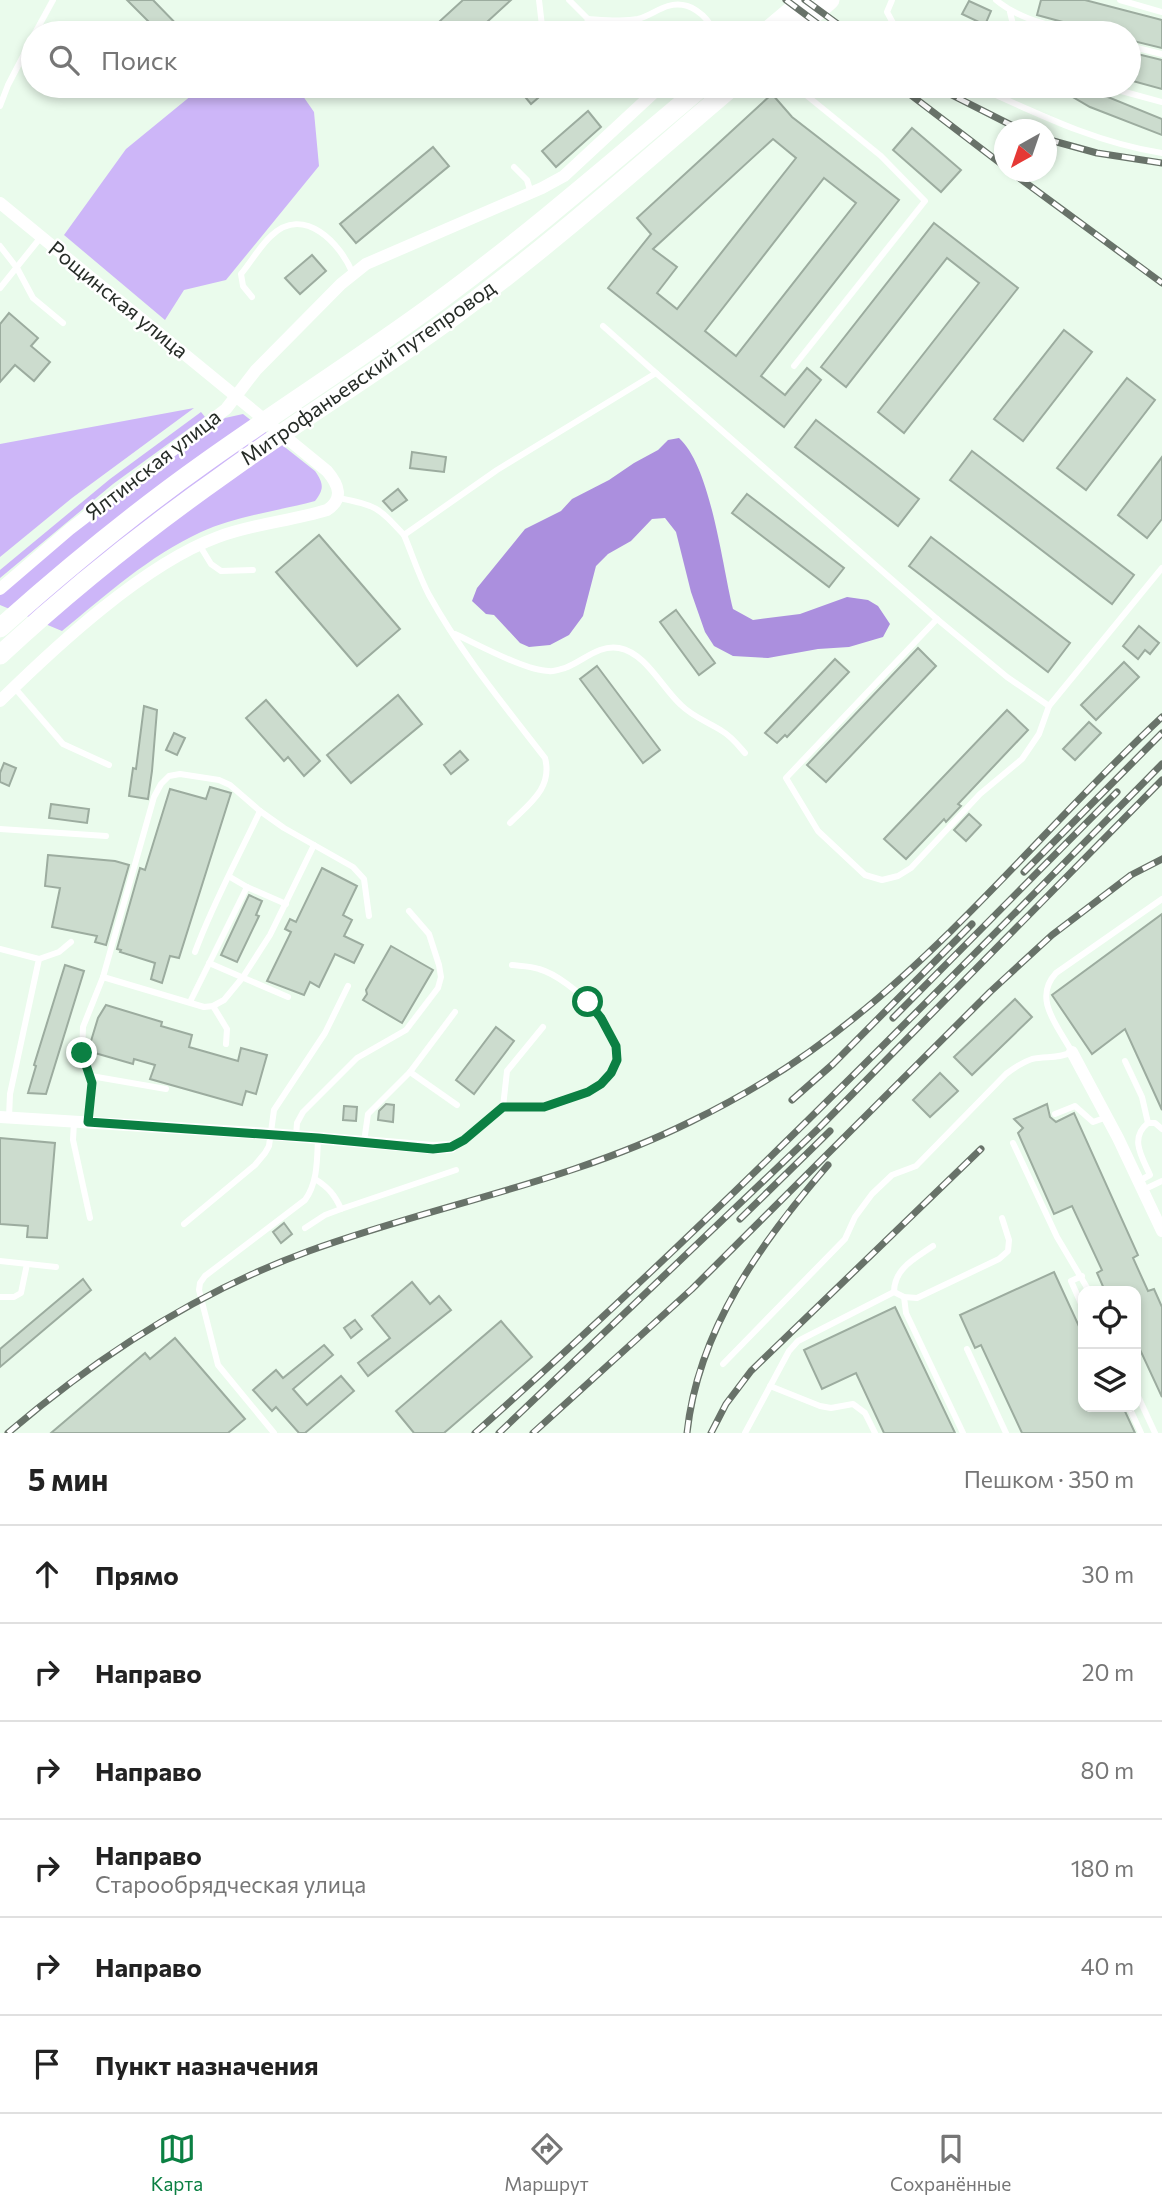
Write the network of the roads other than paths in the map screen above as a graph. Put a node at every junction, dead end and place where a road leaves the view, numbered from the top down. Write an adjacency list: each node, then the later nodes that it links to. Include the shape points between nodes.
1 (53, 0): 13 (lane)
2 (539, 0): 14 (lane)
3 (569, 0): 12 (lane)
4 (798, 0): 16 (street)
5 (804, 0): 17 (main road)
6 (830, 0): 18 (main road)
7 (891, 0): 19 (lane, via 887,12)
8 (996, 0): 10 (lane)
9 (1120, 0): 11 (lane)
10 (1010, 12): 20 (lane); 21 (lane)
11 (1162, 12)
12 (589, 19): 15 (lane, via 636,19 681,4)
13 (42, 21)
14 (541, 21)
15 (710, 21)
16 (774, 21)
17 (779, 21)
18 (806, 21)
19 (892, 21)
20 (1012, 21)
21 (1035, 21)
22 (1141, 49): 23 (lane)
23 (1162, 54)
24 (21, 60): 32 (lane)
25 (1141, 96): 31 (lane)
26 (648, 98): 35 (street, via 564,176)
27 (689, 98): 55 (main road, Митрофаньевский путепровод, via 495,258 163,493)
28 (719, 98): 57 (main road, Митрофаньевский путепровод, via 509,275 138,538)
29 (811, 98): 45 (lane, via 881,156 925,201)
30 (1003, 98): 33 (lane, via 1074,129)
31 (1162, 102)
32 (0, 106)
33 (1162, 153)
34 (514, 167): 35 (lane)
35 (531, 192): 40 (street, via 392,252)
36 (0, 203): 37 (street, Рощинская улица)
37 (41, 237): 39 (lane); 47 (street, Рощинская улица)
38 (0, 246): 39 (lane)
39 (17, 268): 41 (lane); 43 (lane, via 33,298)
40 (353, 274): 42 (lane, via 330,239 313,226 292,225 272,234 241,274); 47 (street, via 256,370)
41 (0, 288)
42 (252, 297)
43 (62, 323)
44 (603, 326): 46 (lane)
45 (794, 366)
46 (656, 373): 49 (lane, via 497,470); 54 (lane)
47 (235, 397): 48 (street, Ялтинская улица, via 327,471); 53 (street, Ялтинская улица, via 213,420)
48 (339, 498): 49 (lane, via 381,510); 50 (street, via 327,510)
49 (404, 535): 56 (lane, via 427,591)
50 (199, 544): 52 (lane, via 221,571); 58 (street, via 130,588)
51 (1162, 568): 60 (lane)
52 (253, 570)
53 (0, 589)
54 (937, 619): 60 (lane); 60 (lane, via 786,778 817,831 865,875 881,880 911,868 980,794 1022,759 1039,734)
55 (6, 622)
56 (453, 633): 61 (lane, via 550,671 593,653 620,648 646,665 681,706 724,732); 64 (lane, via 545,758 549,771 537,796)
57 (0, 655)
58 (14, 687): 59 (street); 62 (lane, via 62,744)
59 (0, 701)
60 (1049, 706)
61 (745, 752)
62 (109, 765)
63 (260, 811): 67 (lane); 68 (lane); 80 (lane, via 219,779 180,774 160,784)
64 (510, 822)
65 (0, 829): 66 (lane)
66 (106, 836)
67 (314, 845): 71 (lane); 73 (lane, via 354,867 364,879)
68 (230, 877): 69 (lane); 76 (lane)
69 (247, 887): 71 (lane); 78 (lane)
70 (1162, 899): 89 (lane, via 1046,983 1047,1007)
71 (286, 904): 81 (lane)
72 (409, 911): 104 (lane, via 429,933 441,977 438,988 406,1031 357,1058 303,1112)
73 (369, 916)
74 (71, 942): 77 (lane)
75 (0, 949): 77 (lane)
76 (195, 952)
77 (39, 959): 97 (lane)
78 (209, 963): 81 (lane); 84 (lane)
79 (512, 964): 95 (lane, via 540,969 588,1002 610,1032 617,1060 611,1073 588,1092 544,1107)
80 (103, 977): 84 (lane); 92 (lane, via 81,1042)
81 (243, 977): 83 (lane); 85 (lane)
82 (348, 986): 103 (lane, via 325,1033 274,1110)
83 (288, 996)
84 (190, 1002): 85 (lane)
85 (213, 1006): 88 (lane, via 227,1029)
86 (455, 1012): 91 (lane)
87 (543, 1027): 95 (lane, via 507,1071)
88 (226, 1044)
89 (1072, 1052): 98 (street); 130 (lane, via 1032,1059 1006,1073 916,1166 892,1175 872,1194 845,1239)
90 (1125, 1061): 101 (lane)
91 (410, 1072): 94 (lane); 106 (lane, via 368,1114)
92 (91, 1076): 93 (lane); 100 (lane)
93 (166, 1089)
94 (457, 1105)
95 (503, 1107): 108 (lane)
96 (1055, 1114): 98 (lane, via 1074,1106 1093,1122)
97 (5, 1117): 99 (street)
98 (1107, 1117): 112 (street)
99 (74, 1122): 100 (street); 114 (lane, via 73,1140)
100 (88, 1122): 103 (street)
101 (1148, 1123): 102 (lane); 112 (lane, via 1137,1141 1150,1175)
102 (1162, 1129)
103 (271, 1134): 104 (street); 116 (lane, via 261,1160)
104 (296, 1136): 105 (street)
105 (318, 1138): 106 (street); 110 (lane)
106 (364, 1142): 108 (street)
107 (1013, 1143): 123 (lane, via 1057,1237)
108 (451, 1147)
109 (456, 1170): 113 (lane)
110 (315, 1179): 113 (lane, via 327,1186); 134 (lane, via 305,1200 200,1283 218,1365)
111 (1161, 1185): 112 (lane)
112 (1141, 1186): 118 (street)
113 (341, 1209): 117 (lane)
114 (90, 1218)
115 (1002, 1219): 127 (lane, via 1009,1240 1008,1251 999,1259 917,1298)
116 (184, 1224)
117 (305, 1228)
118 (1162, 1231)
119 (933, 1245): 125 (lane, via 899,1271)
120 (0, 1261): 121 (lane)
121 (27, 1264): 122 (lane); 126 (lane, via 21,1293)
122 (56, 1267)
123 (1082, 1276): 124 (lane); 128 (lane, via 1071,1282)
124 (1087, 1286)
125 (894, 1292): 127 (lane); 131 (lane, via 798,1341)
126 (0, 1297)
127 (904, 1297): 137 (lane, via 906,1313)
128 (1078, 1297)
129 (967, 1349): 138 (lane)
130 (723, 1364)
131 (770, 1386): 135 (lane); 136 (lane, via 820,1406 853,1404 865,1413)
132 (1141, 1403): 140 (lane)
133 (1131, 1412): 139 (lane)
134 (275, 1433)
135 (745, 1433)
136 (875, 1433)
137 (963, 1433)
138 (1006, 1433)
139 (1141, 1433)
140 (1155, 1433)

